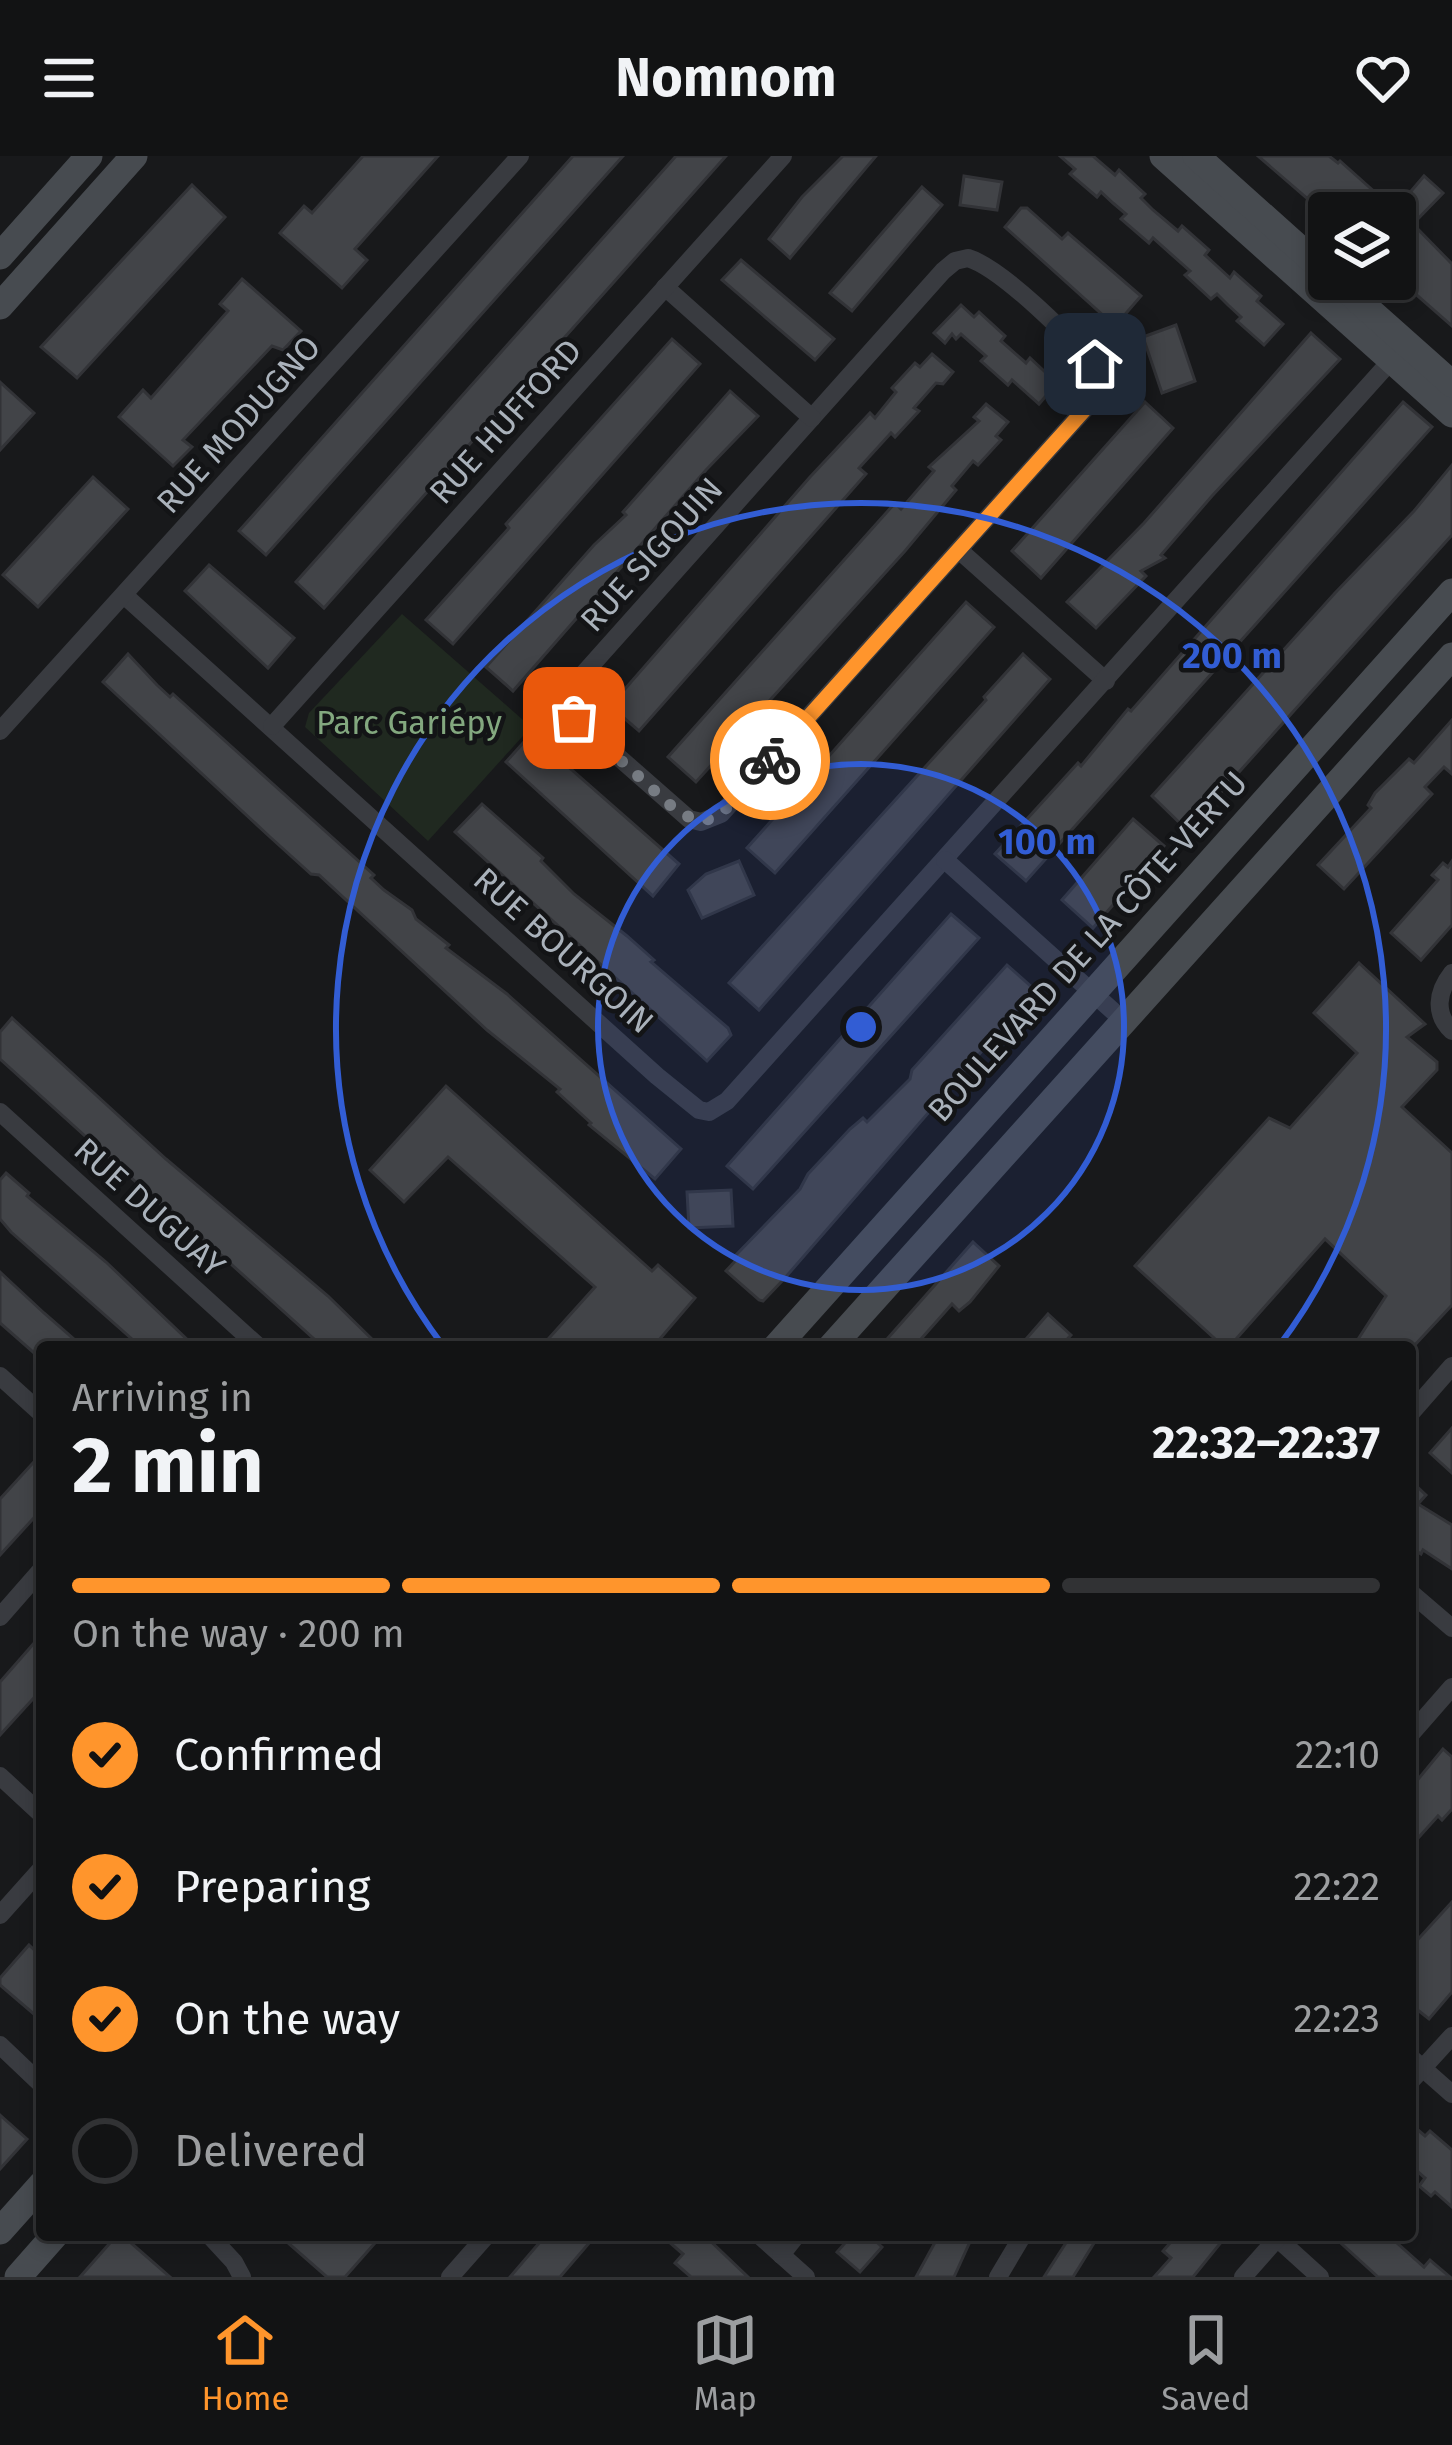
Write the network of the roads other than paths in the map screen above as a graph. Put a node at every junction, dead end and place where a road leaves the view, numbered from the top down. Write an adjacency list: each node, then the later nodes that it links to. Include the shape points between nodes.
1 (89, 156): 7 (main road)
2 (134, 156): 11 (main road)
3 (520, 156): 18 (street, RUE MODUGNO)
4 (1163, 156): 12 (main road)
5 (1196, 156): 8 (main road)
6 (779, 158): 9 (street, RUE HUFFORD)
7 (0, 256)
8 (1308, 256)
9 (665, 287): 15 (street); 21 (street, RUE HUFFORD)
10 (1353, 300): 12 (main road)
11 (0, 306)
12 (1399, 352): 13 (main road); 14 (main road); 20 (street, RUE BOURGOIN)
13 (1452, 384)
14 (1452, 414)
15 (812, 418): 16 (street, RUE SIGOUIN, via 956,261 982,262 1082,350 1101,380 1095,398); 16 (street, RUE SIGOUIN, via 567,697 574,718 678,812 701,822 721,814)
16 (960, 551): 20 (street)
17 (1452, 592): 25 (main road, BOULEVARD DE LA CÔTE-VERTU)
18 (124, 595): 21 (street, RUE BOURGOIN); 22 (street, RUE MODUGNO)
19 (1452, 656): 26 (main road)
20 (1106, 681): 23 (street, RUE BOURGOIN)
21 (272, 726): 23 (street, RUE BOURGOIN, via 689,1103 709,1112)
22 (0, 731)
23 (945, 860): 25 (street)
24 (1452, 973): 27 (street, via 1440,1000)
25 (1092, 994): 26 (street); 30 (main road, BOULEVARD DE LA CÔTE-VERTU)
26 (1124, 1021): 31 (main road)
27 (1452, 1031)
28 (0, 1112): 29 (street, RUE DUGUAY)
29 (252, 1341)
30 (781, 1341)
31 (836, 1341)
32 (1452, 1366): 34 (street)
33 (0, 1376): 35 (street)
34 (1416, 1407)
35 (36, 1409)
36 (36, 1576): 38 (street)
37 (1416, 1597): 39 (street)
38 (0, 1617)
39 (1452, 1628)
40 (1452, 1688): 41 (street)
41 (1416, 1728)
42 (0, 1776): 43 (street)
43 (36, 1809)
44 (36, 1875): 45 (street)
45 (0, 1915)
46 (1452, 2036): 48 (street)
47 (0, 2045): 50 (street)
48 (1416, 2067)
49 (1416, 2070): 51 (street)
50 (36, 2079)
51 (1452, 2094)
52 (36, 2191): 53 (main road)
53 (0, 2231)
54 (50, 2241): 63 (main road)
55 (215, 2241): 64 (street)
56 (482, 2241): 65 (street)
57 (766, 2241): 62 (street)
58 (792, 2241): 62 (street)
59 (1019, 2241): 67 (street)
60 (1275, 2241): 68 (street)
61 (1282, 2241): 69 (street)
62 (781, 2255): 66 (street)
63 (18, 2277)
64 (242, 2277)
65 (450, 2277)
66 (806, 2277)
67 (998, 2277)
68 (1244, 2277)
69 (1320, 2277)

